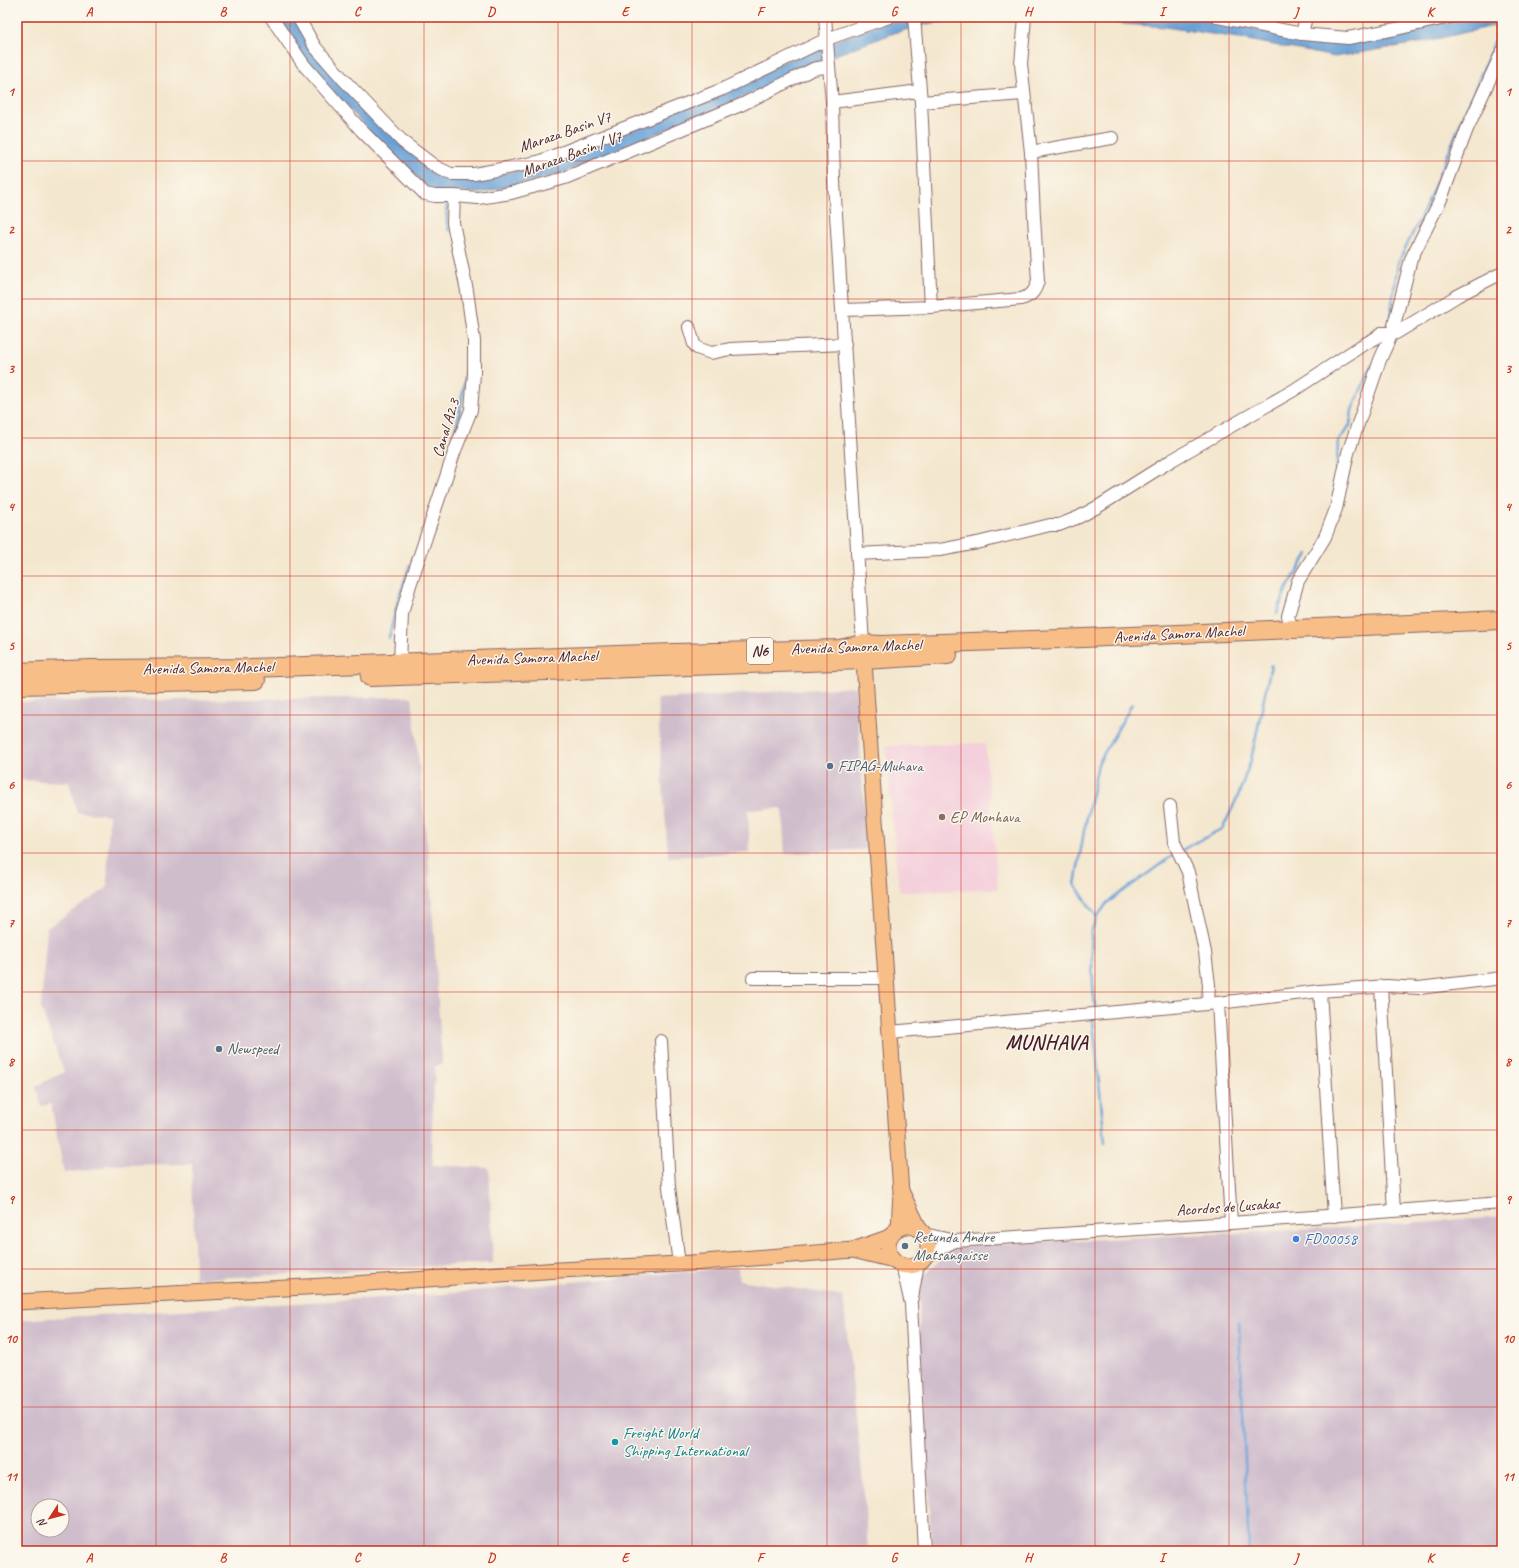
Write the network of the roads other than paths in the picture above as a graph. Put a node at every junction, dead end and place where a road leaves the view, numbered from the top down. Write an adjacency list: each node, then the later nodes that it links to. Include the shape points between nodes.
1 (271, 17): 19 (street, Maraza Basin / V7, via 304,65 361,130 425,194)
2 (298, 17): 11 (street, Maraza Basin V7, via 324,58 403,142 436,167 451,174 474,174 538,162 723,89)
3 (826, 17): 11 (street)
4 (890, 17): 11 (street, Maraza Basin V7)
5 (914, 17): 15 (street)
6 (1218, 17): 10 (street)
7 (1306, 17): 10 (street)
8 (1450, 17): 10 (street, via 1348,38)
9 (1025, 19): 14 (street, via 1021,64)
10 (1302, 34)
11 (826, 39): 13 (street)
12 (1502, 52): 24 (street, via 1467,129 1441,199 1411,259)
13 (829, 66): 16 (street); 19 (street, Maraza Basin / V7, via 813,69 743,104 565,178 510,193 478,198)
14 (1024, 94): 15 (street); 18 (street)
15 (920, 97): 16 (street); 21 (street)
16 (832, 102): 22 (street, via 834,182)
17 (1112, 138): 18 (street)
18 (1031, 152): 21 (street, via 1038,281 1036,290 1022,299)
19 (454, 196): 31 (street, Canal A2.3, via 453,223 474,341 471,410 410,585 402,614)
20 (1502, 272): 24 (street, via 1396,333)
21 (931, 307): 22 (street)
22 (843, 310): 25 (street)
23 (689, 327): 25 (street, via 697,348 711,352 730,348)
24 (1388, 333): 26 (street, via 1078,517 1059,525 940,550); 28 (street, via 1348,453 1336,509 1326,537 1298,581 1288,616)
25 (845, 344): 26 (street)
26 (857, 554): 30 (street)
27 (1502, 620): 28 (highway, Avenida Samora Machel / N6)
28 (1292, 629): 30 (highway, Avenida Samora Machel / N6, via 881,645)
29 (1502, 630): 30 (highway, Avenida Samora Machel / N6, via 1186,643)
30 (863, 652): 31 (highway, Avenida Samora Machel / N6, via 839,649); 33 (highway, Avenida Samora Machel / N6, via 250,681); 36 (main road)
31 (400, 663): 32 (highway, Avenida Samora Machel / N6)
32 (17, 672)
33 (17, 685)
34 (1170, 806): 40 (street, via 1174,842 1188,872)
35 (753, 978): 36 (street)
36 (886, 978): 41 (main road)
37 (1502, 978): 38 (street, via 1419,988)
38 (1381, 986): 39 (street); 45 (street)
39 (1320, 991): 40 (street); 46 (street)
40 (1213, 1003): 41 (street); 47 (street)
41 (890, 1032): 43 (main road)
42 (661, 1041): 54 (street, via 669,1187)
43 (901, 1192): 48 (main road); 49 (main road)
44 (1502, 1203): 45 (street, Acordos de Lusakas)
45 (1394, 1211): 46 (street, Acordos de Lusakas)
46 (1334, 1216): 47 (street, Acordos de Lusakas)
47 (1231, 1223): 50 (street, Acordos de Lusakas)
48 (894, 1232): 49 (main road, via 912,1226); 51 (main road); 53 (main road, via 888,1249)
49 (922, 1232): 50 (street); 52 (main road, via 928,1246)
50 (955, 1241): 52 (street)
51 (853, 1250): 53 (main road); 54 (main road)
52 (921, 1260): 53 (main road, via 911,1266); 56 (street)
53 (898, 1262): 56 (street)
54 (679, 1264): 55 (main road)
55 (17, 1302)
56 (911, 1304): 57 (street)
57 (924, 1551)

